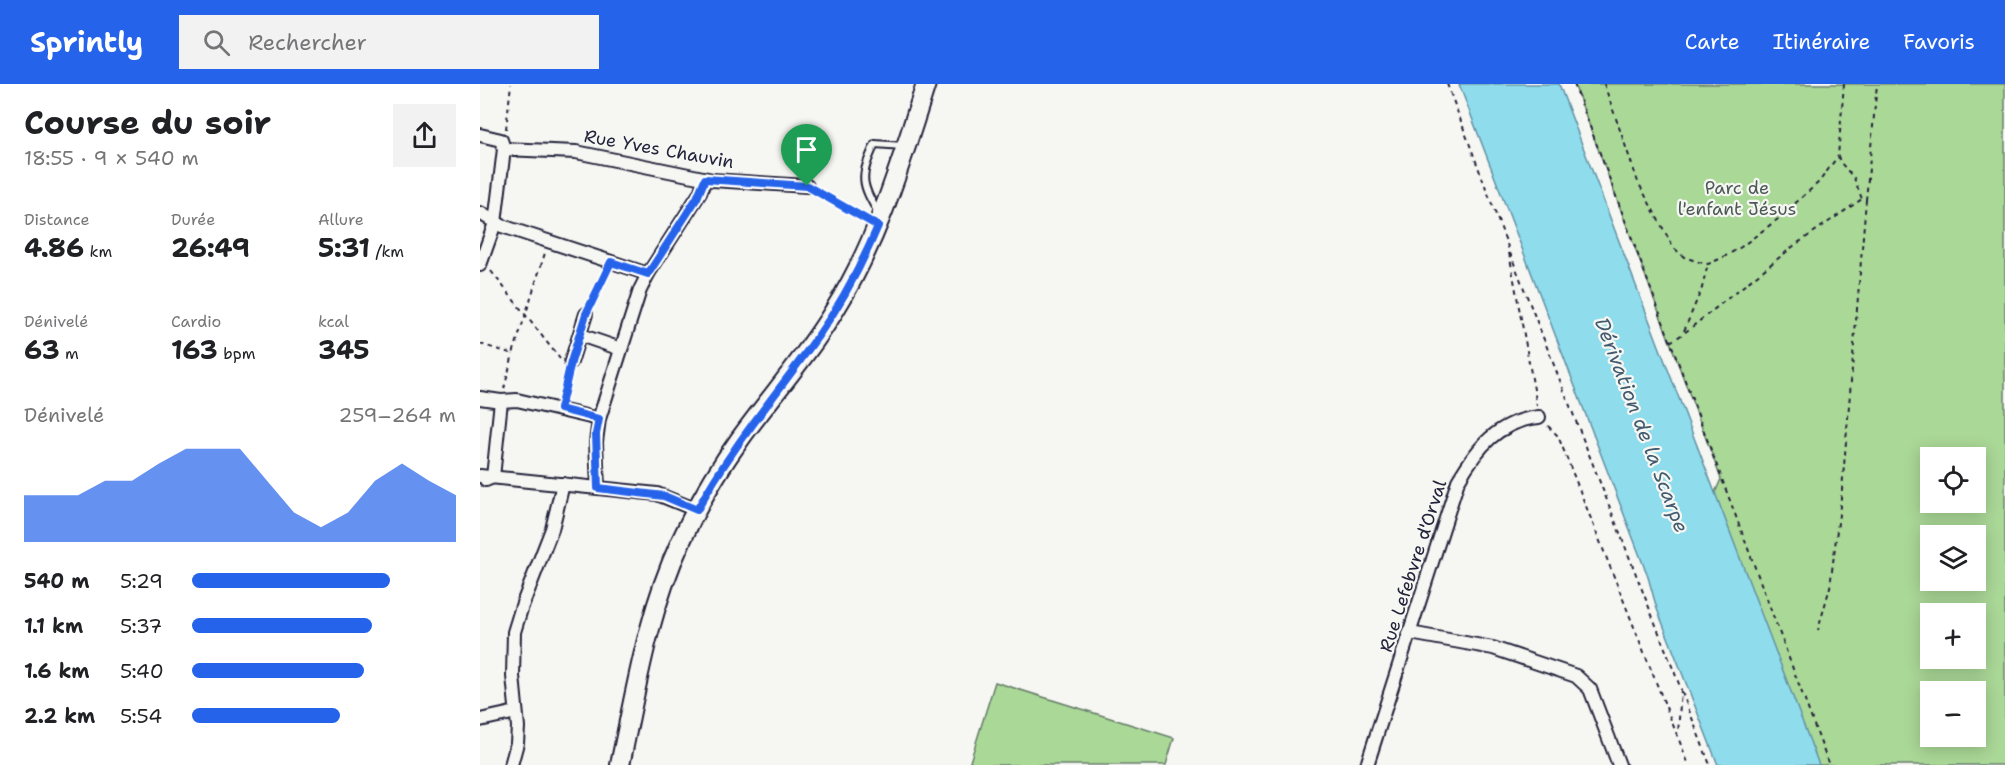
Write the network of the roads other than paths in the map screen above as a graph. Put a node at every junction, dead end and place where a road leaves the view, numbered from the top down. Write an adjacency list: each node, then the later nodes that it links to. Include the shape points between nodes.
1 (926, 84): 4 (main road)
2 (480, 135): 3 (street, Rue Yves Chauvin)
3 (502, 144): 5 (street, Rue Yves Chauvin, via 584,153); 9 (street)
4 (906, 147): 8 (main road); 8 (lane, via 875,144 866,165 865,190)
5 (705, 179): 6 (street, Rue Yves Chauvin); 11 (street)
6 (807, 186)
7 (480, 213): 9 (street)
8 (880, 222): 25 (main road, via 835,310 730,453)
9 (495, 223): 10 (street); 11 (street)
10 (481, 262)
11 (648, 274): 14 (street)
12 (586, 314): 13 (street)
13 (580, 335): 14 (street); 15 (street)
14 (621, 349): 19 (street)
15 (571, 362)
16 (480, 398): 17 (street)
17 (501, 401): 19 (street, via 512,399); 21 (street)
18 (1539, 417): 26 (street, Rue Lefebvre d'Orval, via 1502,428 1461,476)
19 (599, 419): 24 (street)
20 (480, 476): 21 (street)
21 (493, 477): 22 (street); 23 (street)
22 (480, 484)
23 (563, 484): 24 (street); 27 (street, via 552,529 514,632)
24 (598, 488): 25 (street, via 664,496)
25 (697, 510): 30 (main road, via 670,565 654,610)
26 (1410, 633): 31 (street, Rue Lefebvre d'Orval); 32 (street, via 1493,648 1576,675 1590,689)
27 (516, 712): 28 (street); 29 (street, via 518,734)
28 (480, 720)
29 (511, 765)
30 (620, 765)
31 (1367, 765)
32 (1619, 765)

